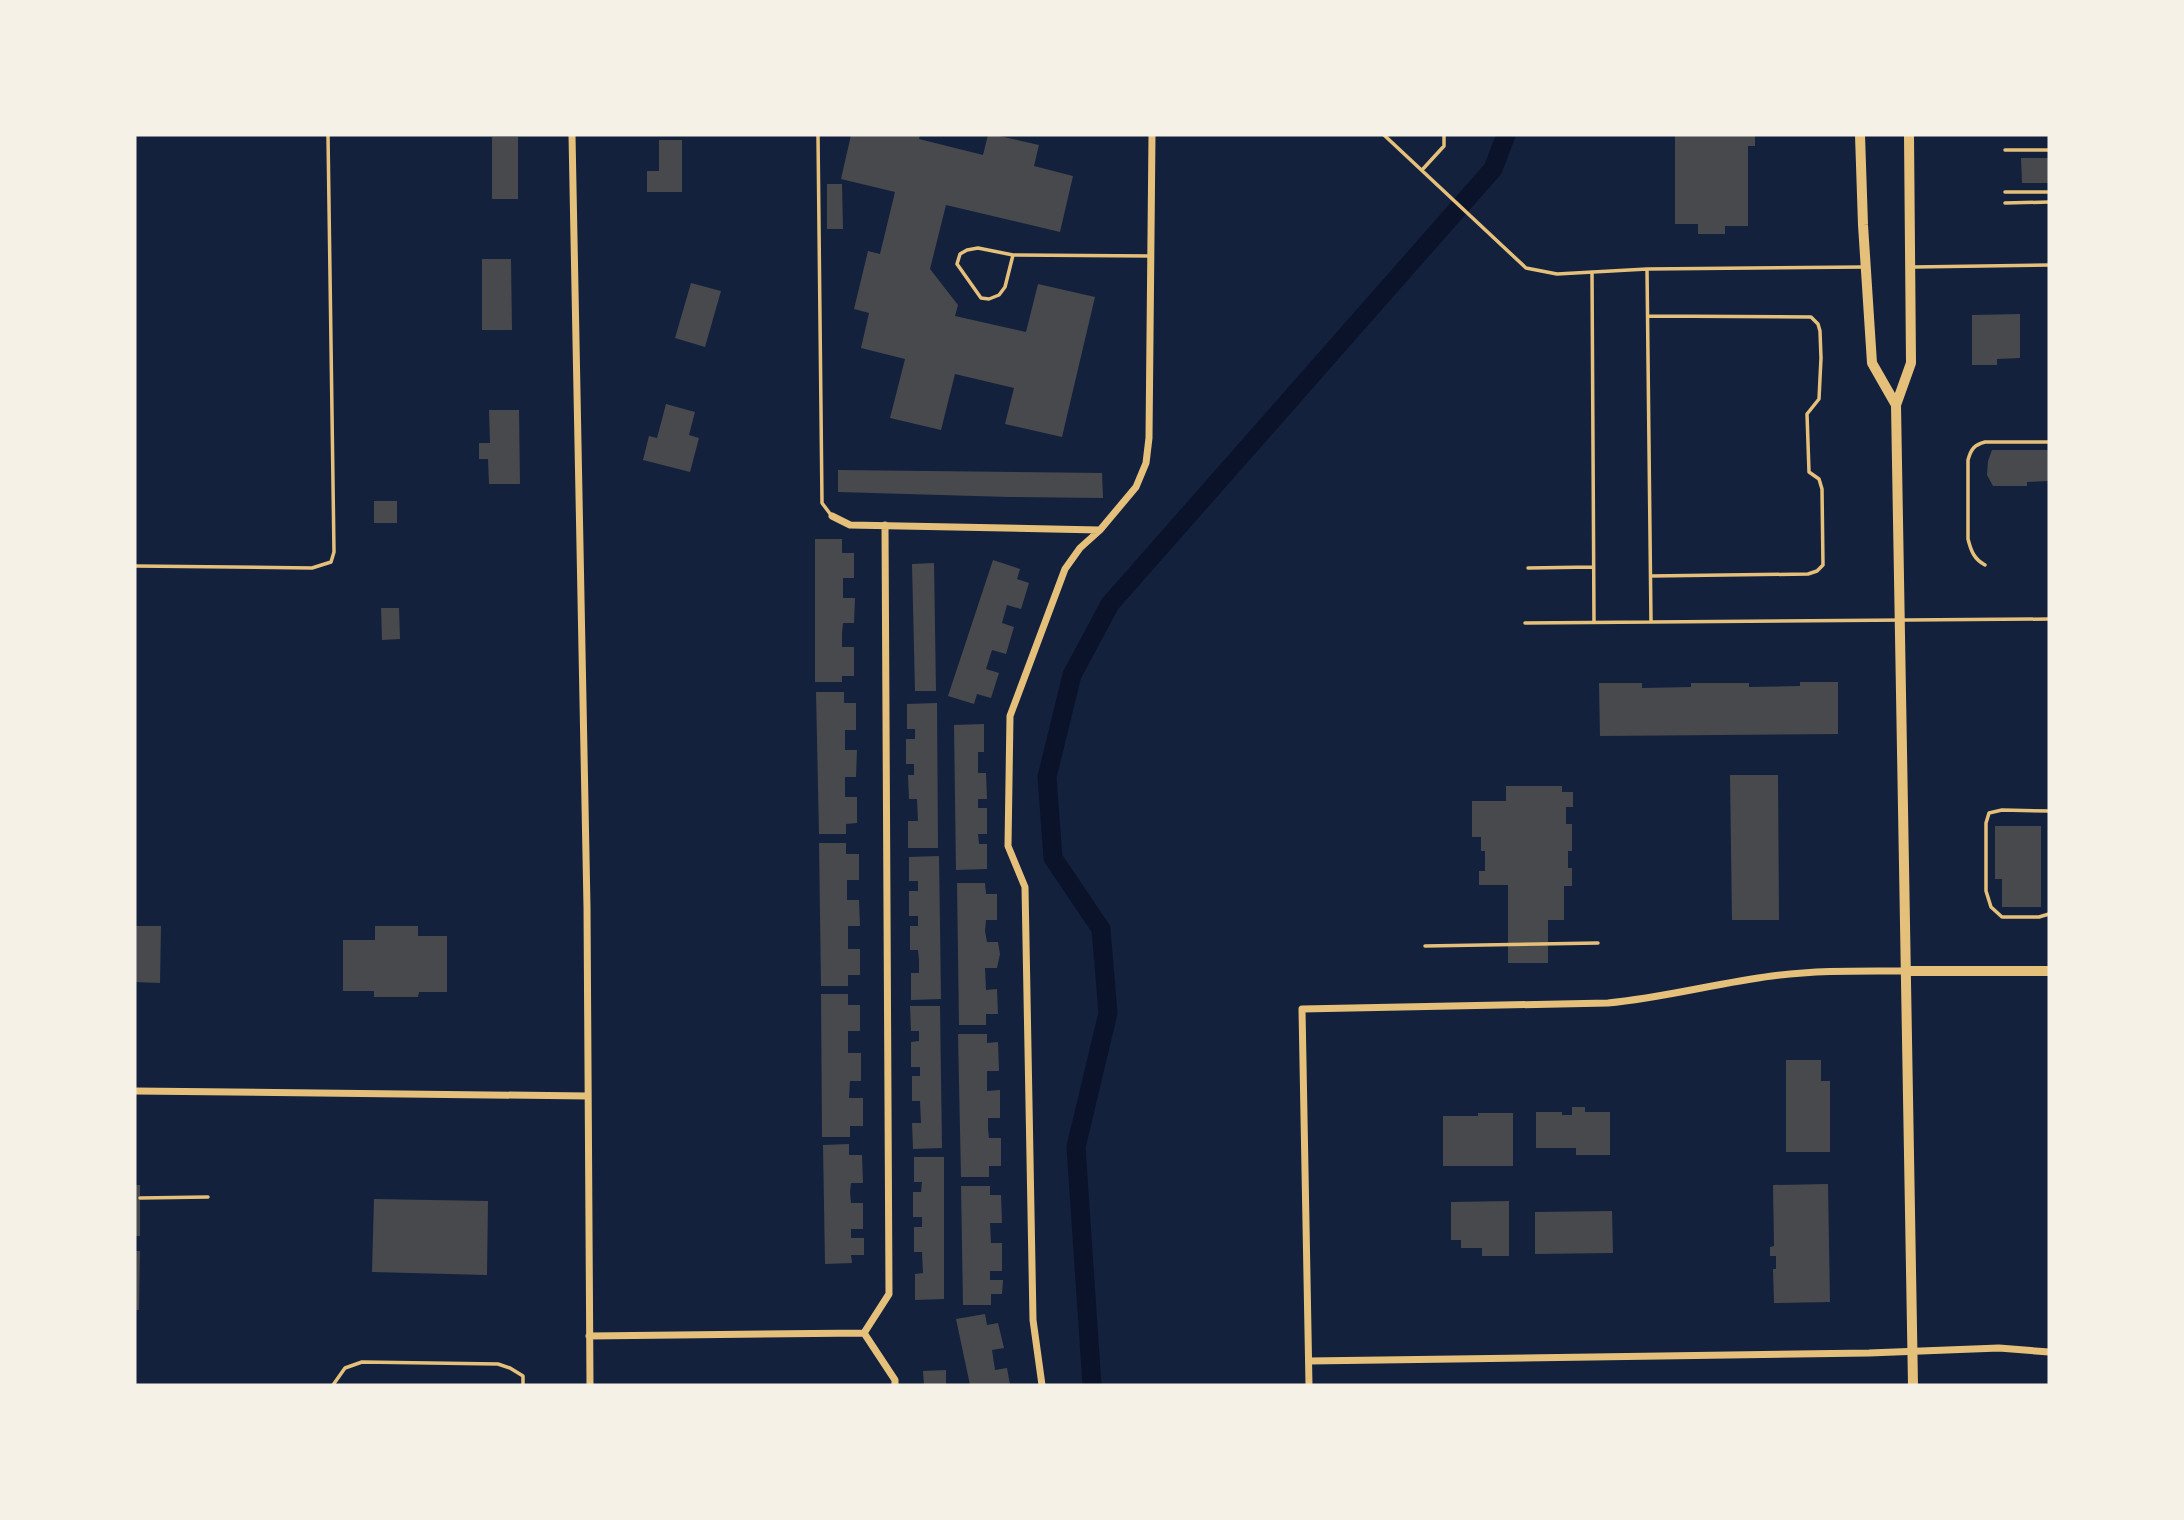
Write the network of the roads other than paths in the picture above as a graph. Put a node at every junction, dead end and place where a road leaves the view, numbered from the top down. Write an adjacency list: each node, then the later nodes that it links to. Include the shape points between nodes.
1 (572, 135): 44 (street)
2 (818, 135): 25 (lane, via 822,503)
3 (1152, 135): 16 (street)
4 (1384, 135): 10 (lane)
5 (1444, 135): 10 (lane, via 1444,146)
6 (1860, 135): 18 (main road)
7 (1909, 135): 19 (main road)
8 (2004, 150): 9 (lane)
9 (2049, 150)
10 (1422, 170): 21 (lane, via 1526,268 1557,274)
11 (2004, 192): 12 (lane)
12 (2049, 192)
13 (2049, 202): 14 (lane)
14 (2004, 203)
15 (1013, 255): 15 (lane, via 978,248 960,254 957,264 981,298 989,299 1004,287); 16 (lane)
16 (1152, 256): 27 (street, via 1146,463 1136,487)
17 (2049, 265): 19 (lane)
18 (1865, 267): 20 (lane); 23 (main road, via 1872,363)
19 (1912, 267): 23 (main road, via 1911,363)
20 (1647, 269): 21 (lane); 22 (lane)
21 (1592, 272): 29 (lane)
22 (1648, 316): 31 (lane); 31 (lane, via 1811,317 1820,331 1821,372 1819,399 1807,414 1809,472 1822,489 1823,565 1808,574)
23 (1896, 405): 32 (main road)
24 (2049, 442): 28 (lane, via 1985,442 1971,450 1968,539 1971,551)
25 (832, 516): 26 (street, via 850,525)
26 (885, 525): 27 (street); 47 (street, via 890,1294)
27 (1100, 530): 56 (street, via 1065,569 1010,716 1008,846 1025,887 1033,1320)
28 (1985, 565)
29 (1593, 566): 30 (lane); 34 (lane)
30 (1528, 568)
31 (1651, 576): 35 (lane)
32 (1899, 619): 33 (lane); 35 (lane); 41 (main road)
33 (2049, 619)
34 (1594, 622): 35 (lane); 36 (lane)
35 (1651, 622)
36 (1525, 623)
37 (2049, 811): 38 (lane, via 2002,810 1989,813 1986,823 1986,891 1991,907 2002,917)
38 (2049, 914)
39 (1598, 943): 40 (lane)
40 (1425, 946)
41 (1905, 971): 42 (street); 49 (main road); 51 (street, via 1770,976 1608,1003 1302,1009)
42 (2049, 971)
43 (135, 1091): 44 (street)
44 (588, 1096): 48 (street)
45 (208, 1197): 46 (lane)
46 (140, 1198)
47 (864, 1333): 48 (street); 55 (street)
48 (589, 1336): 54 (street)
49 (1912, 1352): 50 (street, via 1999,1348); 51 (street); 58 (main road)
50 (2049, 1352)
51 (1309, 1362): 57 (street)
52 (333, 1385): 53 (lane, via 345,1368 362,1362 498,1364 523,1376)
53 (523, 1385)
54 (590, 1385)
55 (895, 1385)
56 (1042, 1385)
57 (1309, 1385)
58 (1913, 1385)

